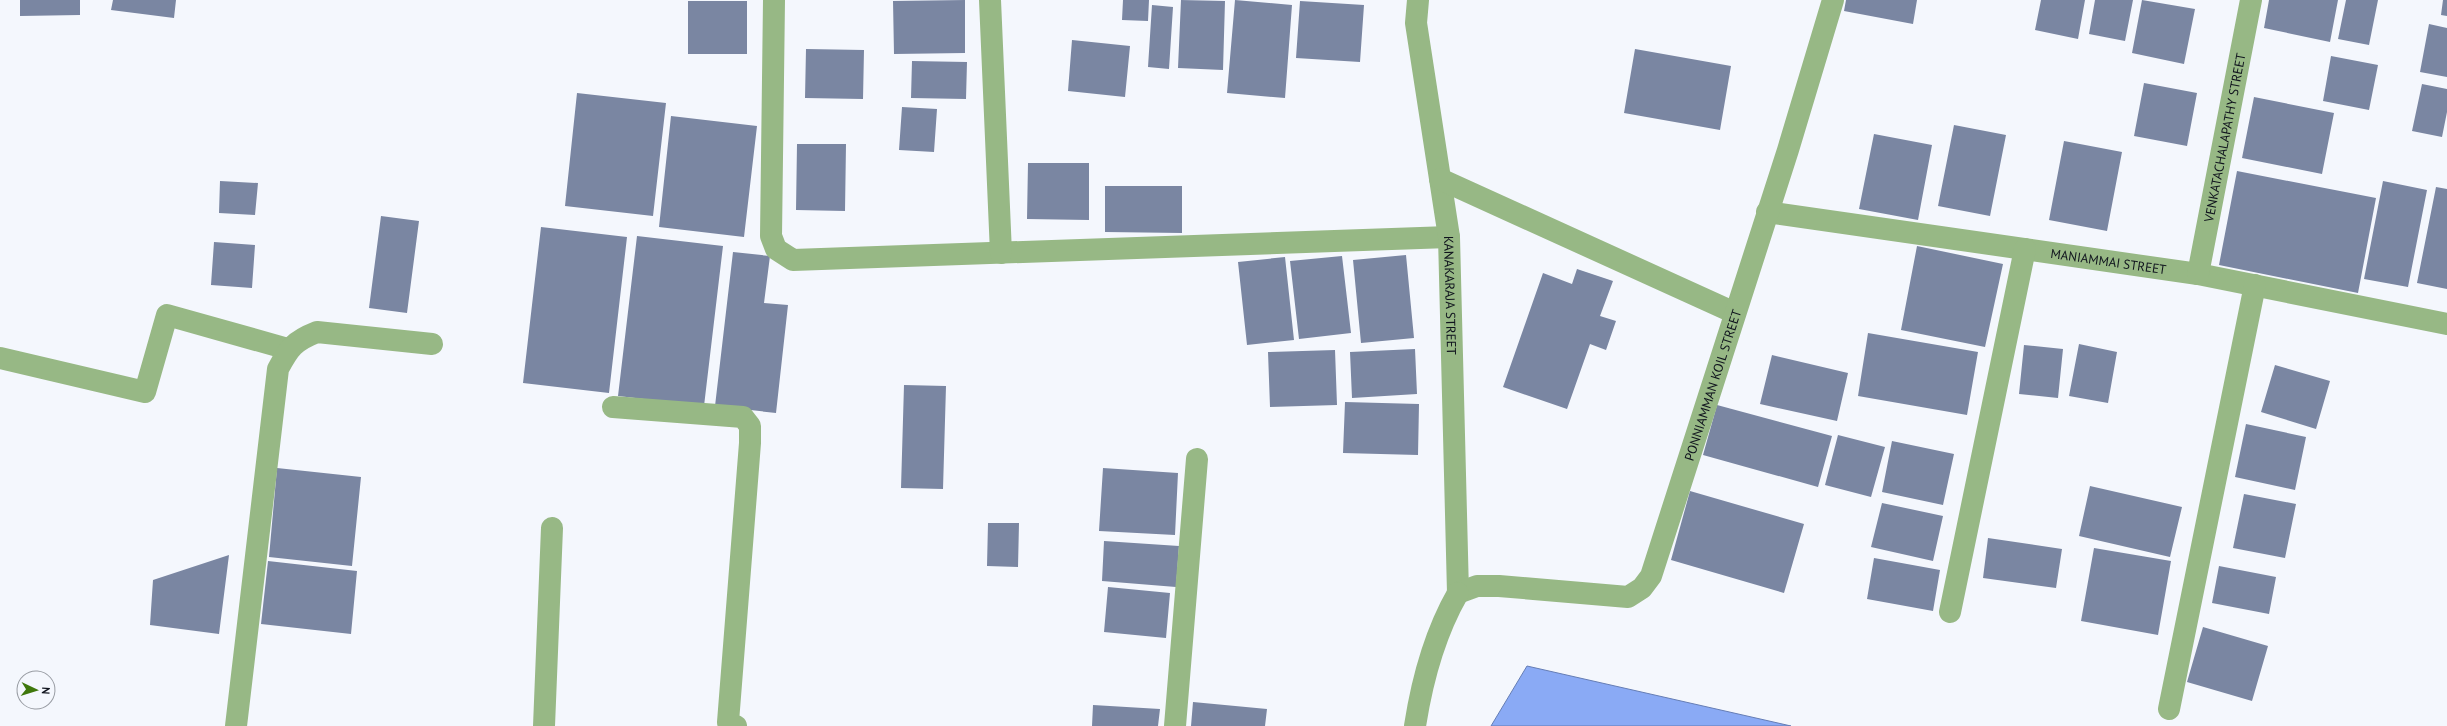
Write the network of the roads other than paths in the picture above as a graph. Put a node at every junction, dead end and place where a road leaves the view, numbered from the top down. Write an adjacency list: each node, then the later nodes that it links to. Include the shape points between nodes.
1 (774, 0): 10 (street, via 771,236 776,249 793,260)
2 (990, 0): 10 (street)
3 (1418, 0): 6 (street, KANAKARAJA STREET, via 1416,23)
4 (1833, 0): 7 (street, PONNIAMMAN KOIL STREET)
5 (2251, 0): 11 (street, VENKATACHALAPATHY STREET)
6 (1440, 180): 8 (street, KANAKARAJA STREET); 13 (street)
7 (1767, 212): 9 (street, MANIAMMAI STREET); 13 (street, PONNIAMMAN KOIL STREET)
8 (1449, 237): 10 (street); 21 (street, KANAKARAJA STREET)
9 (2025, 249): 11 (street, MANIAMMAI STREET); 22 (street)
10 (1001, 253)
11 (2198, 274): 12 (street, MANIAMMAI STREET)
12 (2255, 285): 14 (street, MANIAMMAI STREET); 23 (street)
13 (1735, 313): 21 (street, PONNIAMMAN KOIL STREET, via 1651,576 1642,588 1628,597 1499,586 1478,586)
14 (2447, 324)
15 (432, 344): 16 (street, via 317,332 301,338)
16 (288, 350): 17 (street, via 167,315 145,392); 24 (street, via 278,369)
17 (0, 358)
18 (613, 407): 26 (street, via 743,417 750,426 728,722)
19 (1197, 459): 27 (street)
20 (552, 528): 25 (street)
21 (1458, 594): 28 (street, via 1443,619)
22 (1950, 612)
23 (2169, 709)
24 (236, 726)
25 (544, 726)
26 (736, 726)
27 (1175, 726)
28 (1415, 726)

